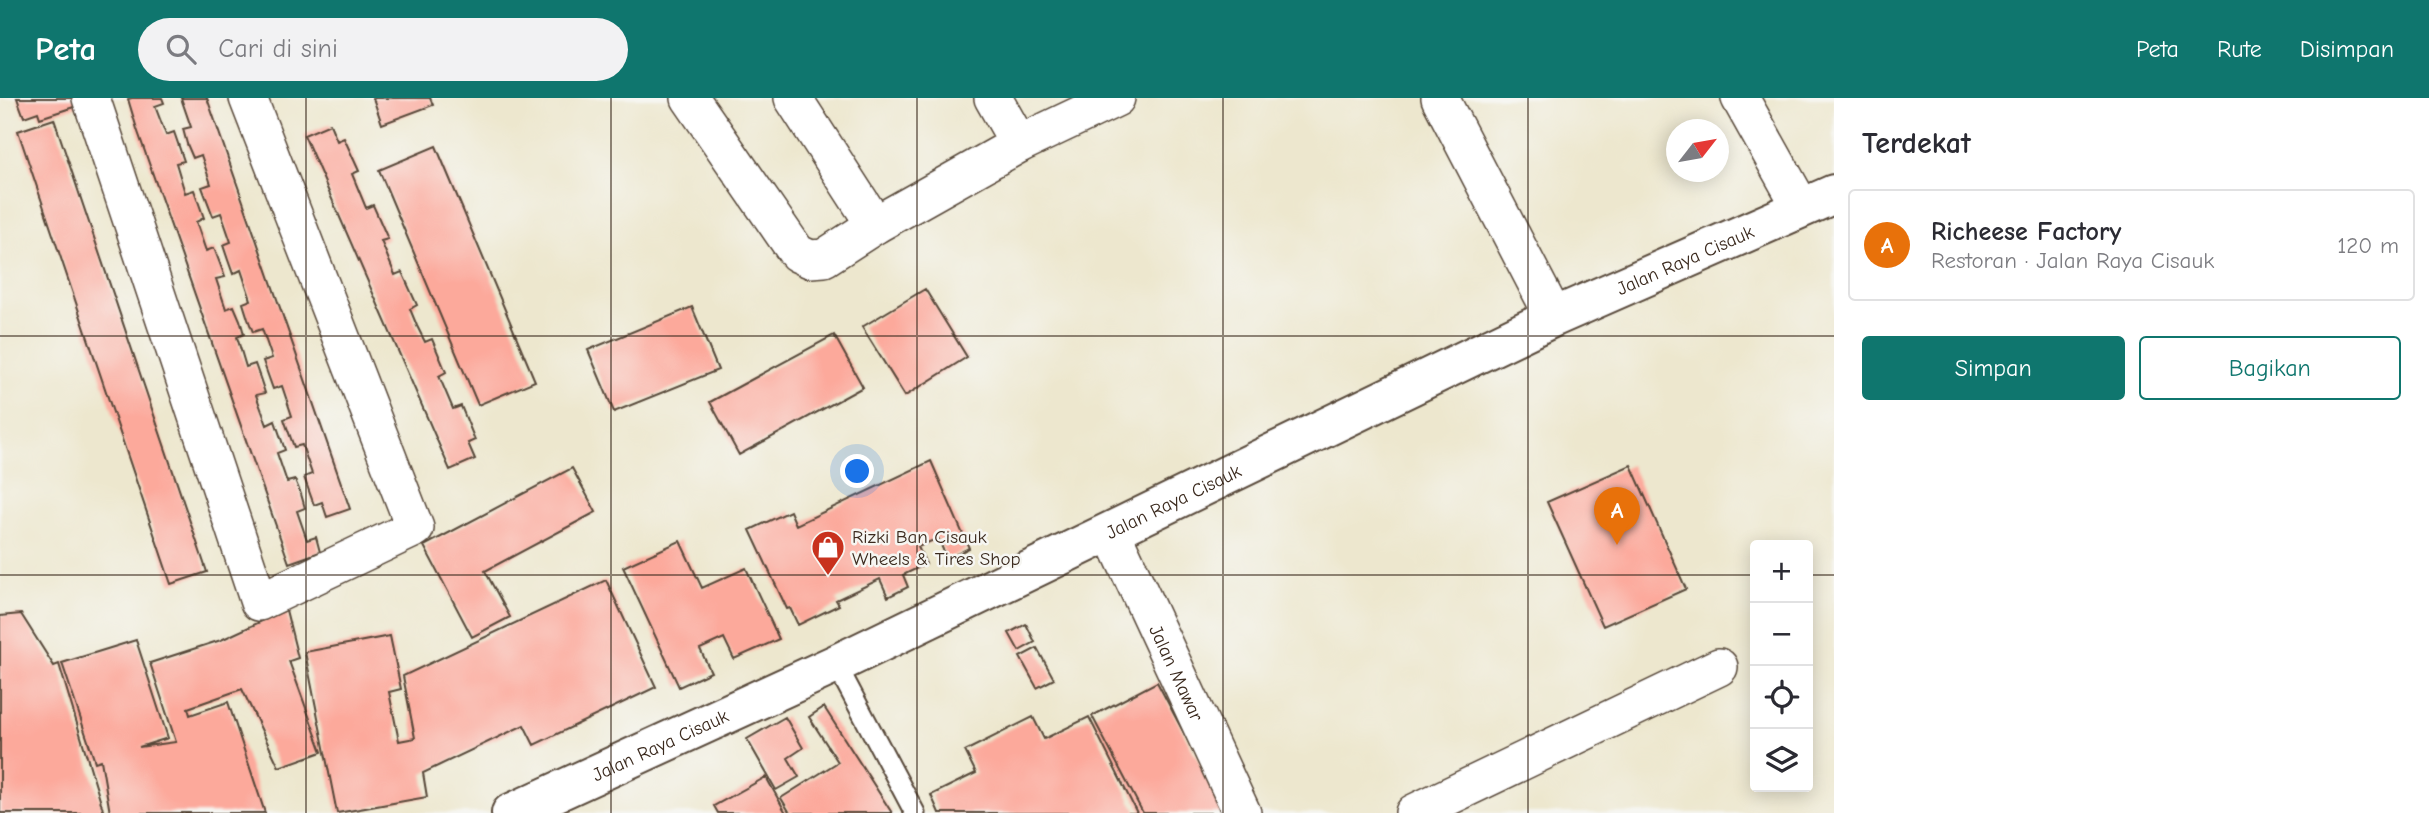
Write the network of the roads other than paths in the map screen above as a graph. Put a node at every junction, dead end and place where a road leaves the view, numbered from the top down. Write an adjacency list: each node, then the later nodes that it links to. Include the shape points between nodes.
1 (91, 98): 2 (street, via 259,602 415,528)
2 (248, 98)
3 (690, 98): 11 (street, via 797,253 810,259 824,258)
4 (793, 98): 11 (street)
5 (993, 98): 9 (street)
6 (1115, 98): 9 (street)
7 (1440, 98): 12 (street)
8 (1740, 98): 10 (street)
9 (1019, 144): 11 (street)
10 (1817, 200): 12 (main road, Jalan Raya Cisauk)
11 (875, 225)
12 (1554, 317): 13 (main road, Jalan Raya Cisauk)
13 (1112, 533): 14 (main road, Jalan Raya Cisauk); 19 (street, Jalan Mawar)
14 (836, 664): 17 (main road, Jalan Raya Cisauk); 18 (lane)
15 (1719, 667): 16 (street)
16 (1422, 811)
17 (511, 813)
18 (915, 813)
19 (1242, 813)

